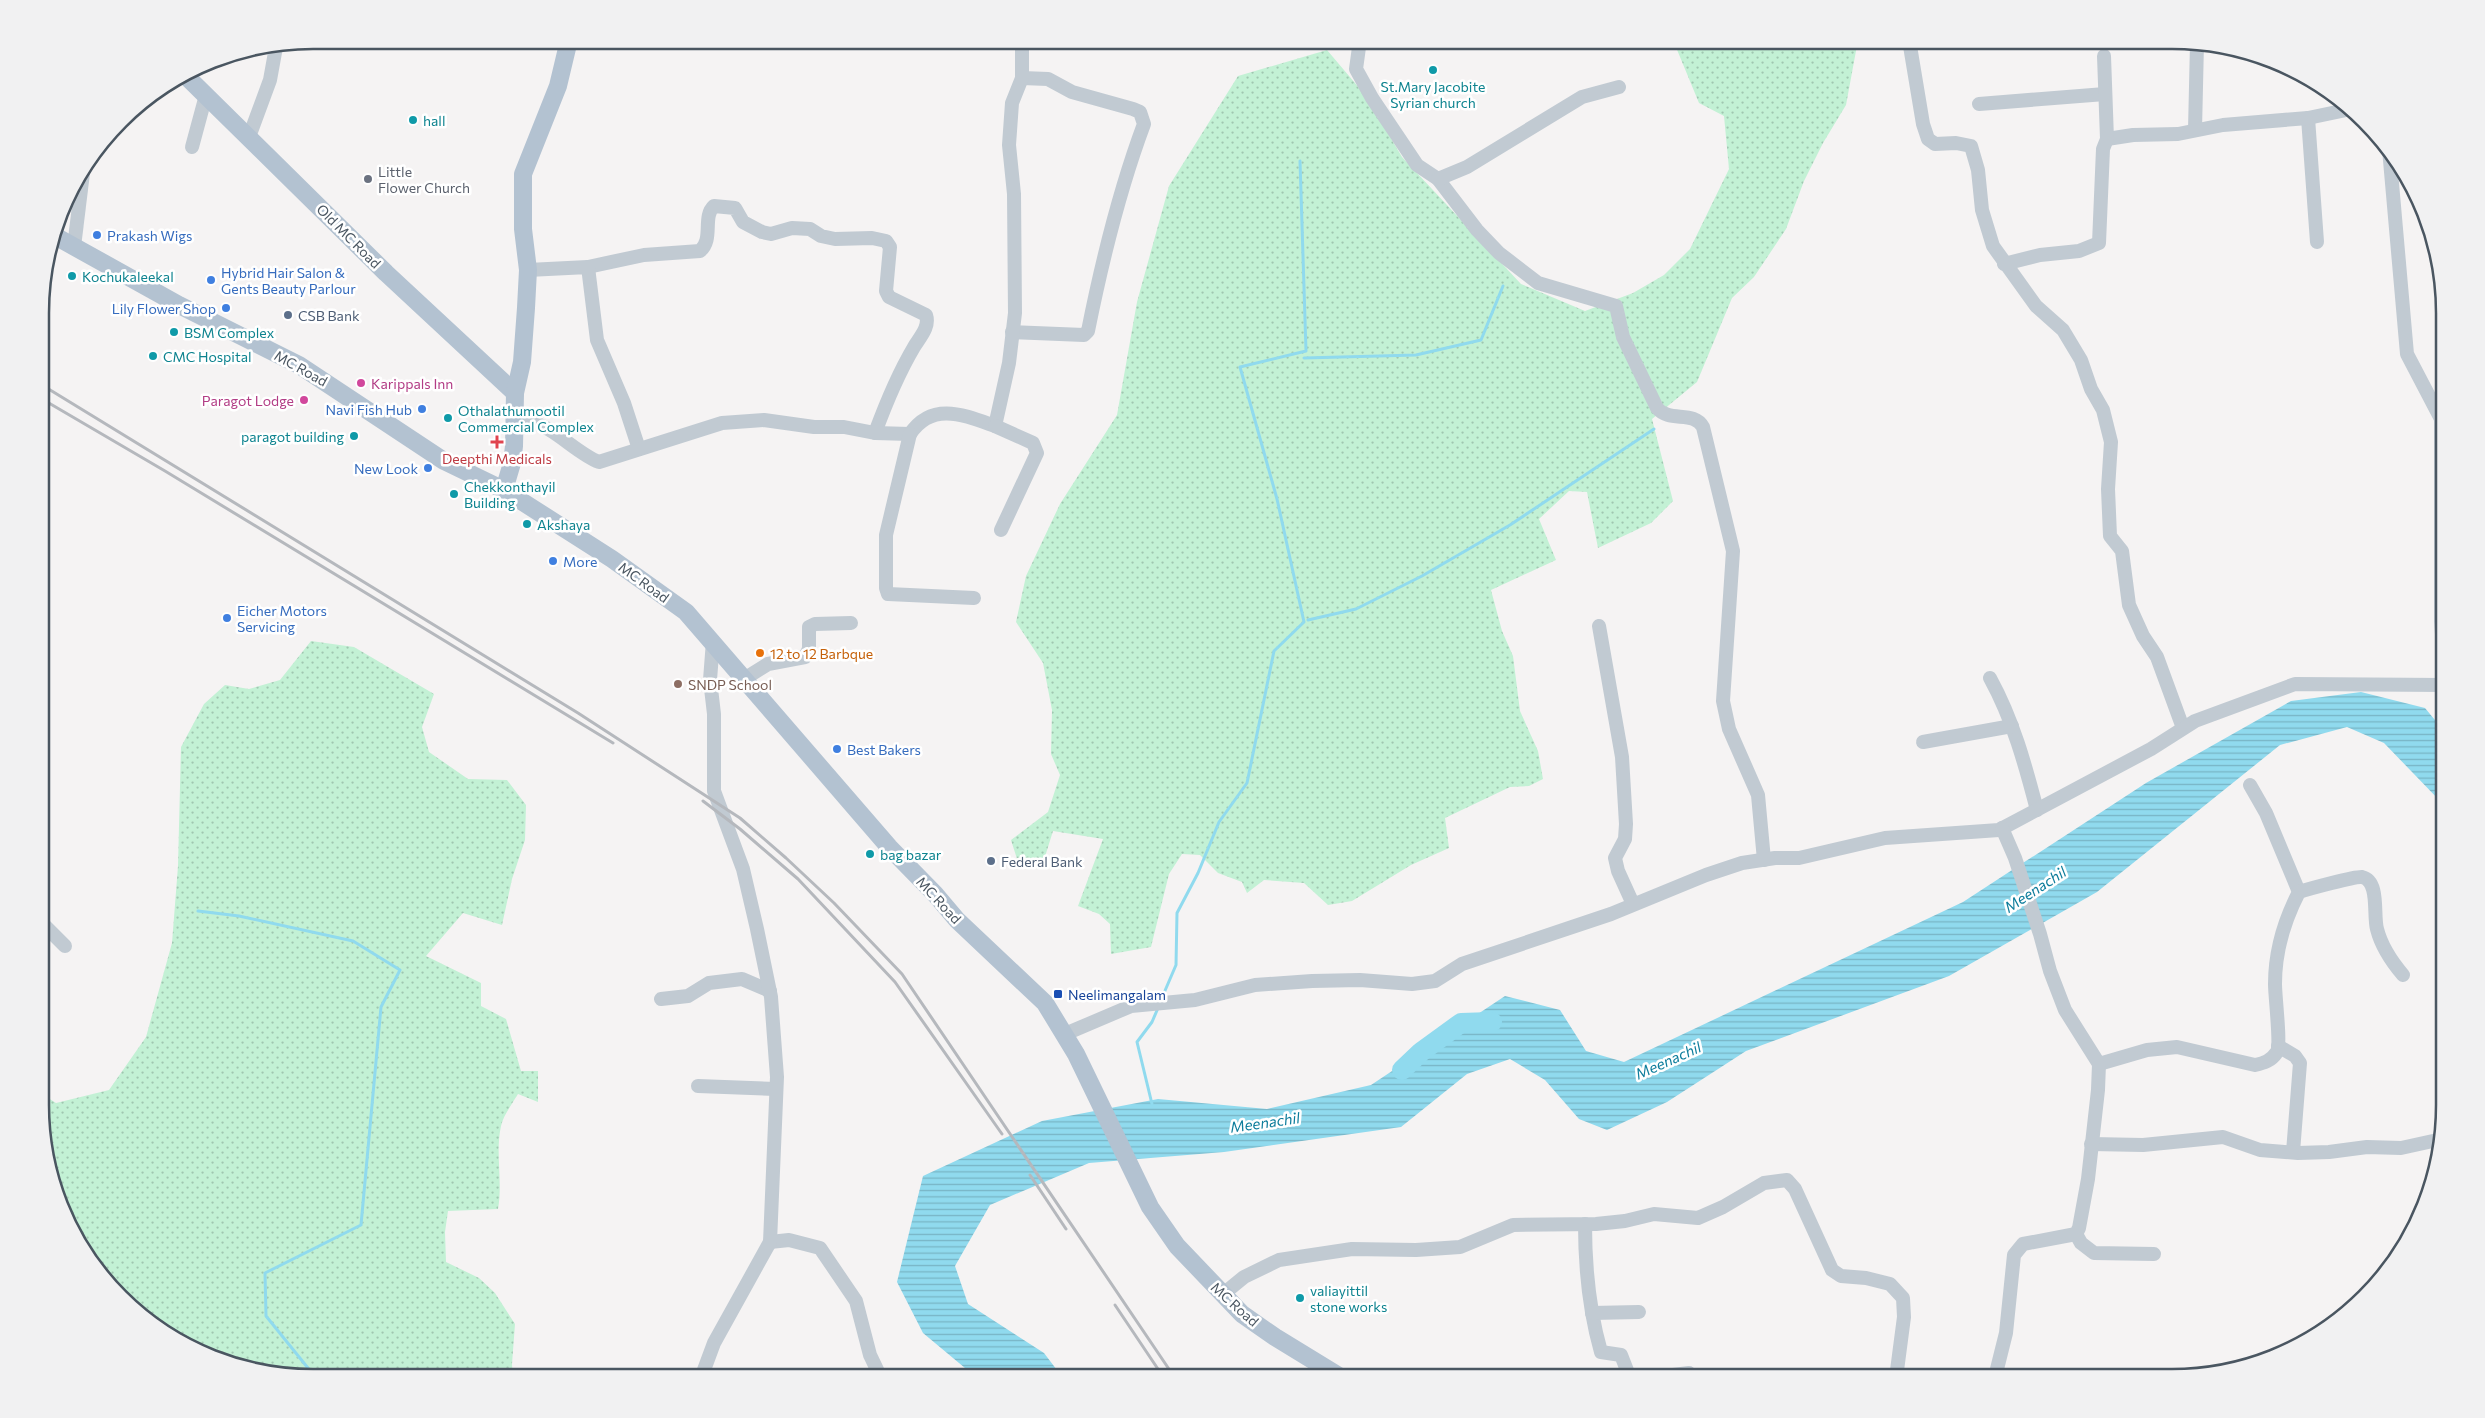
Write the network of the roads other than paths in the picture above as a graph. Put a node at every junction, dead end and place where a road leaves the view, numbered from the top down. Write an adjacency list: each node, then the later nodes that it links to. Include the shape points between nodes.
1 (567, 49): 28 (main road, via 558,86 523,174 523,229)
2 (1022, 49): 8 (street)
3 (1359, 49): 21 (street, via 1356,69 1372,98 1417,165)
4 (1910, 49): 26 (street, via 1928,139 1935,144 1971,146 1978,170 1982,210 1993,246)
5 (2197, 50): 16 (street)
6 (275, 51): 17 (street, via 270,80)
7 (2104, 56): 11 (street)
8 (1022, 78): 29 (street, via 1012,103 1009,145 1017,285); 29 (street, via 1048,79 1072,92 1133,109 1140,112 1144,124 1110,231 1088,331 1084,335)
9 (190, 79): 12 (main road, Old MC Road)
10 (1619, 87): 21 (street, via 1582,97 1467,167)
11 (2105, 94): 13 (street); 18 (street)
12 (206, 95): 17 (main road, Old MC Road); 19 (street)
13 (1979, 104)
14 (2342, 111): 15 (street)
15 (2308, 118): 16 (street); 24 (street)
16 (2195, 130): 18 (street)
17 (249, 138): 30 (main road, Old MC Road, via 392,280)
18 (2107, 139): 26 (street, via 2103,149 2099,243 2079,251 2040,255)
19 (192, 147)
20 (2389, 162): 31 (street, via 2408,354)
21 (1438, 179): 52 (street, via 1498,253 1538,283 1616,306 1623,337 1657,408 1666,415 1699,420 1703,427 1733,551 1723,702 1729,729 1758,795)
22 (80, 188): 25 (street)
23 (60, 239): 25 (main road, MC Road)
24 (2317, 242)
25 (74, 247): 37 (main road, MC Road, via 299,365 444,461)
26 (2004, 264): 47 (street, via 2036,306 2064,330 2103,410 2111,442 2110,536 2122,551 2129,604 2143,636 2157,657)
27 (588, 267): 28 (street); 34 (street, via 644,255 700,251 708,238 710,210 714,206 735,208 743,222 762,232 772,234 792,228 810,229 821,236 886,241 890,247 886,291 889,297 926,315 928,320 903,364); 36 (street, via 597,340 624,403)
28 (528, 270): 30 (main road, via 522,362)
29 (1012, 332): 33 (street, via 1009,363)
30 (515, 393): 32 (main road)
31 (2436, 408)
32 (513, 424): 36 (street, via 529,422 540,425 598,462); 37 (main road, via 512,463)
33 (995, 426): 35 (street, via 952,413 934,414 916,425); 38 (street, via 1033,443 1037,452)
34 (875, 433): 35 (street); 36 (street, via 764,420 722,423)
35 (910, 434): 39 (street, via 886,535 888,594)
36 (639, 449)
37 (504, 490): 42 (main road, MC Road, via 640,578 686,612)
38 (1001, 530)
39 (974, 598)
40 (851, 622): 44 (street, via 809,627 809,649 805,657 768,664)
41 (1599, 626): 54 (street, via 1622,757 1625,839 1615,858)
42 (713, 641): 44 (main road, MC Road); 58 (street, via 710,680 714,791 743,869)
43 (1990, 678): 46 (street)
44 (744, 679): 60 (main road, MC Road, via 888,847 957,920 1045,1003)
45 (2436, 685): 47 (street, via 2294,684)
46 (2012, 726): 48 (street); 50 (street)
47 (2183, 728): 50 (street, via 2151,750)
48 (1923, 742)
49 (2250, 785): 53 (street, via 2266,813)
50 (2037, 810): 51 (street)
51 (2002, 828): 52 (street, via 1989,832 1885,838 1799,858); 62 (street, via 2065,1010)
52 (1764, 860): 54 (street, via 1724,868)
53 (2299, 892): 57 (street, via 2355,877 2371,882 2375,892 2377,930); 61 (street, via 2281,940 2275,982)
54 (1633, 904): 60 (street, via 1462,964 1436,981 1412,984 1360,980 1255,985 1195,1000 1116,1011)
55 (49, 930): 56 (street)
56 (65, 946)
57 (2403, 975)
58 (770, 991): 59 (street, via 742,979 710,983 688,996); 64 (street, via 777,1077)
59 (661, 999)
60 (1065, 1034): 72 (main road, MC Road, via 1150,1207 1177,1246)
61 (2278, 1046): 62 (street, via 2267,1062 2255,1065 2176,1047 2147,1050); 67 (street, via 2300,1063)
62 (2099, 1064): 66 (street)
63 (698, 1086): 64 (street)
64 (775, 1089): 70 (street)
65 (2434, 1141): 67 (street, via 2401,1148)
66 (2091, 1144): 67 (street, via 2143,1145 2223,1137 2260,1150); 69 (street, via 2084,1211)
67 (2293, 1152)
68 (1585, 1224): 72 (street, via 1513,1225 1460,1247 1352,1250 1279,1260 1244,1277); 74 (street, via 1585,1257); 79 (street, via 1625,1221 1654,1214 1698,1218 1764,1183 1787,1180 1795,1189 1832,1270 1842,1276 1890,1284 1903,1298 1904,1318)
69 (2076, 1234): 71 (street, via 2081,1243 2094,1252); 80 (street, via 2023,1244 2014,1255 2006,1333)
70 (770, 1242): 75 (street, via 714,1343); 76 (street, via 789,1240 820,1248 856,1301)
71 (2154, 1254)
72 (1222, 1295): 77 (main road, MC Road, via 1268,1333)
73 (1639, 1312): 74 (street)
74 (1592, 1313): 78 (street, via 1601,1352 1621,1355)
75 (704, 1369)
76 (877, 1369)
77 (1327, 1369)
78 (1626, 1369)
79 (1897, 1369)
80 (1997, 1369)

